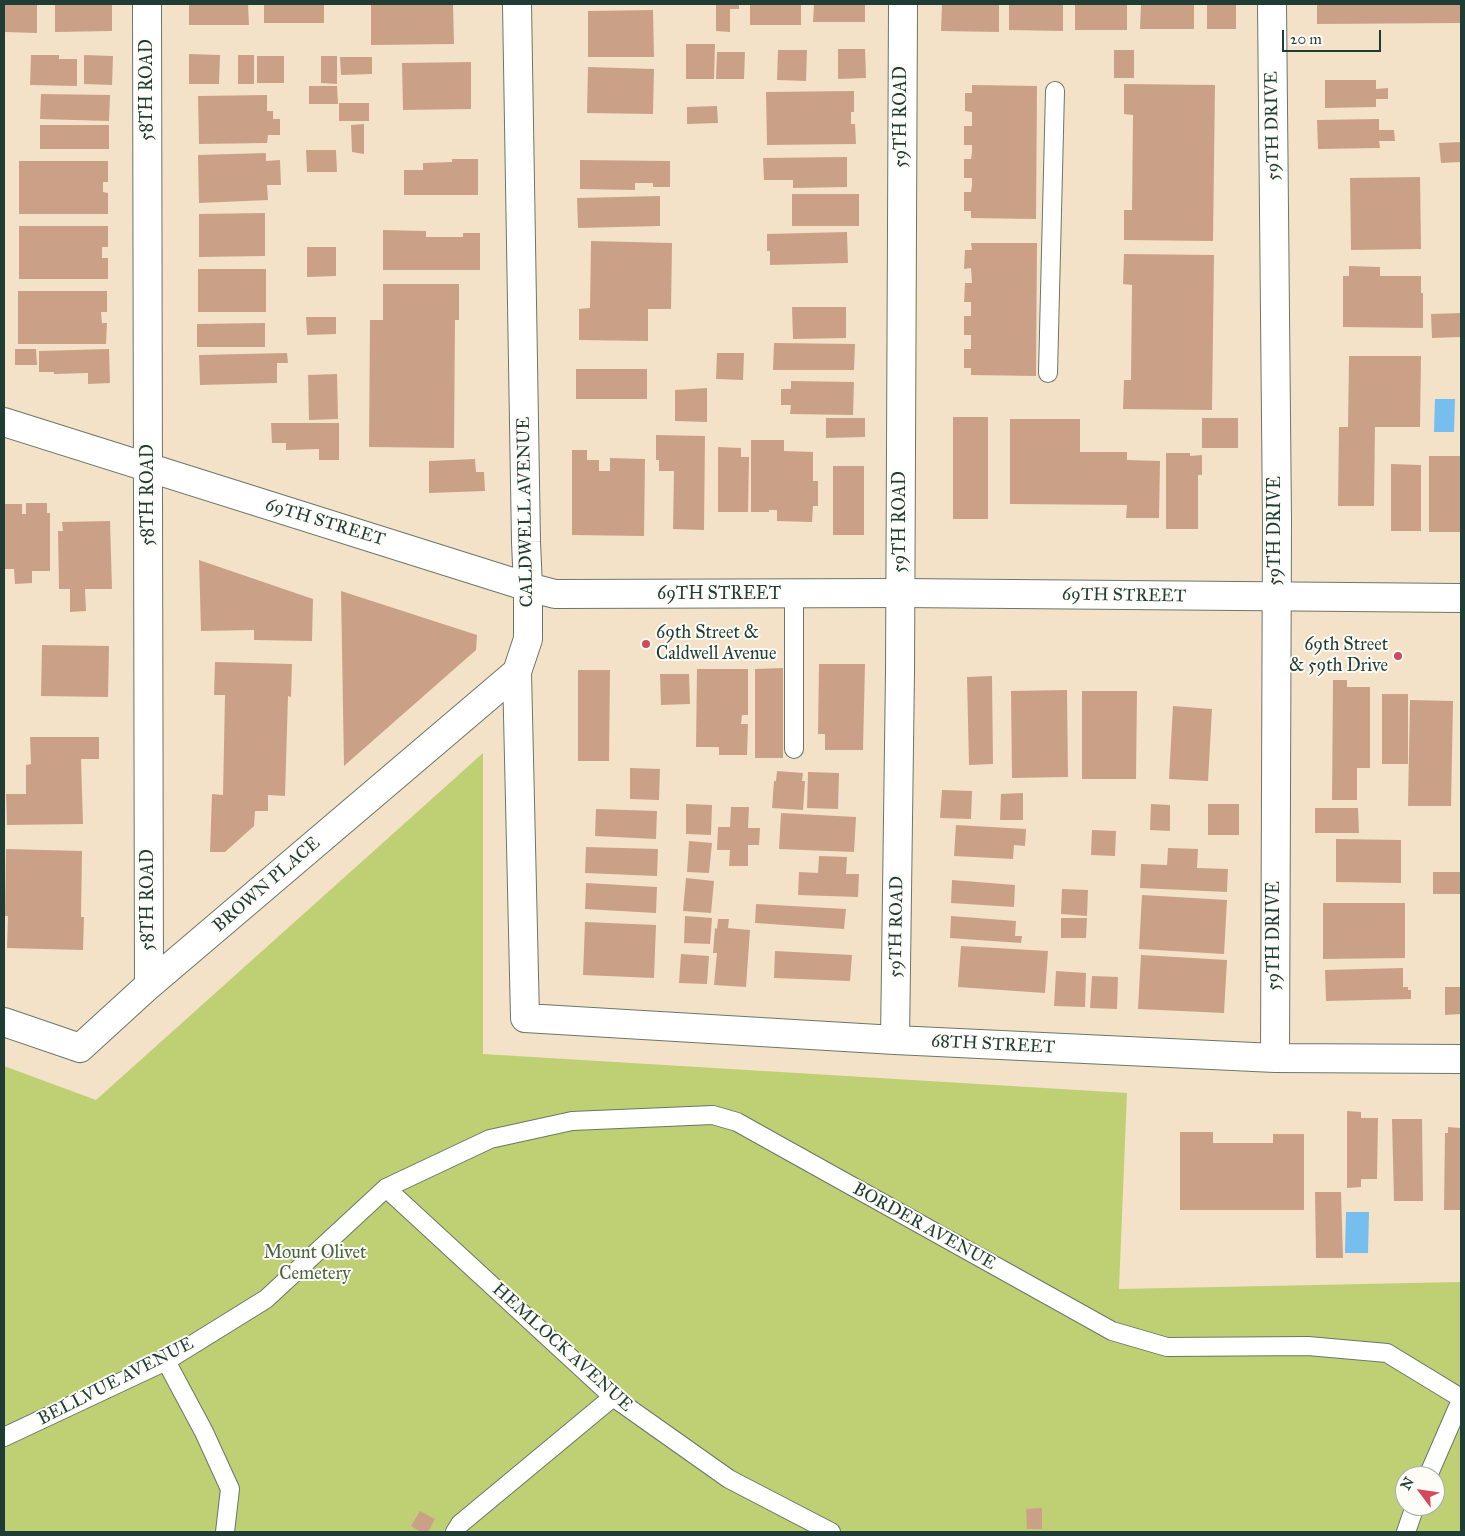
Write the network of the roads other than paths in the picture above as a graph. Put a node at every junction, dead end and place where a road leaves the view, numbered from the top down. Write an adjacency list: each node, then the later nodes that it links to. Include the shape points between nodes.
1 (147, 4): 8 (street, 58TH ROAD)
2 (517, 4): 9 (street, CALDWELL AVENUE)
3 (903, 4): 11 (street, 59TH ROAD)
4 (1272, 4): 12 (street, 59TH DRIVE)
5 (1055, 91): 6 (lane)
6 (1048, 373)
7 (4, 422): 8 (street, 69TH STREET)
8 (148, 467): 9 (street, 69TH STREET); 16 (street, 58TH ROAD)
9 (528, 587): 10 (street, 69TH STREET, via 555,594); 14 (street, CALDWELL AVENUE, via 528,639)
10 (794, 594): 11 (street, 69TH STREET); 15 (lane)
11 (901, 594): 12 (street, 69TH STREET); 19 (street, 59TH ROAD)
12 (1276, 598): 13 (street, 69TH STREET); 20 (street, 59TH DRIVE)
13 (1461, 598)
14 (517, 672): 16 (street, BROWN PLACE); 17 (street, CALDWELL AVENUE)
15 (794, 749)
16 (149, 986): 18 (street, BROWN PLACE, via 80,1048)
17 (525, 1018): 19 (street, 68TH STREET)
18 (4, 1022)
19 (895, 1040): 20 (street, 68TH STREET)
20 (1275, 1058): 21 (street, 68TH STREET)
21 (1461, 1059)
22 (386, 1188): 23 (lane, BELLVUE AVENUE, via 266,1299); 24 (lane, HEMLOCK AVENUE); 25 (lane, BORDER AVENUE, via 490,1139 572,1121 713,1115 737,1122 1112,1331 1167,1347 1308,1346 1387,1352)
23 (166, 1361): 26 (lane, BELLVUE AVENUE); 29 (lane, via 230,1489)
24 (613, 1397): 30 (lane, via 460,1524); 31 (lane, HEMLOCK AVENUE, via 730,1479)
25 (1461, 1399): 27 (lane)
26 (4, 1437)
27 (1432, 1466)
28 (1411, 1516): 32 (lane)
29 (225, 1532)
30 (455, 1532)
31 (832, 1532)
32 (1406, 1532)

